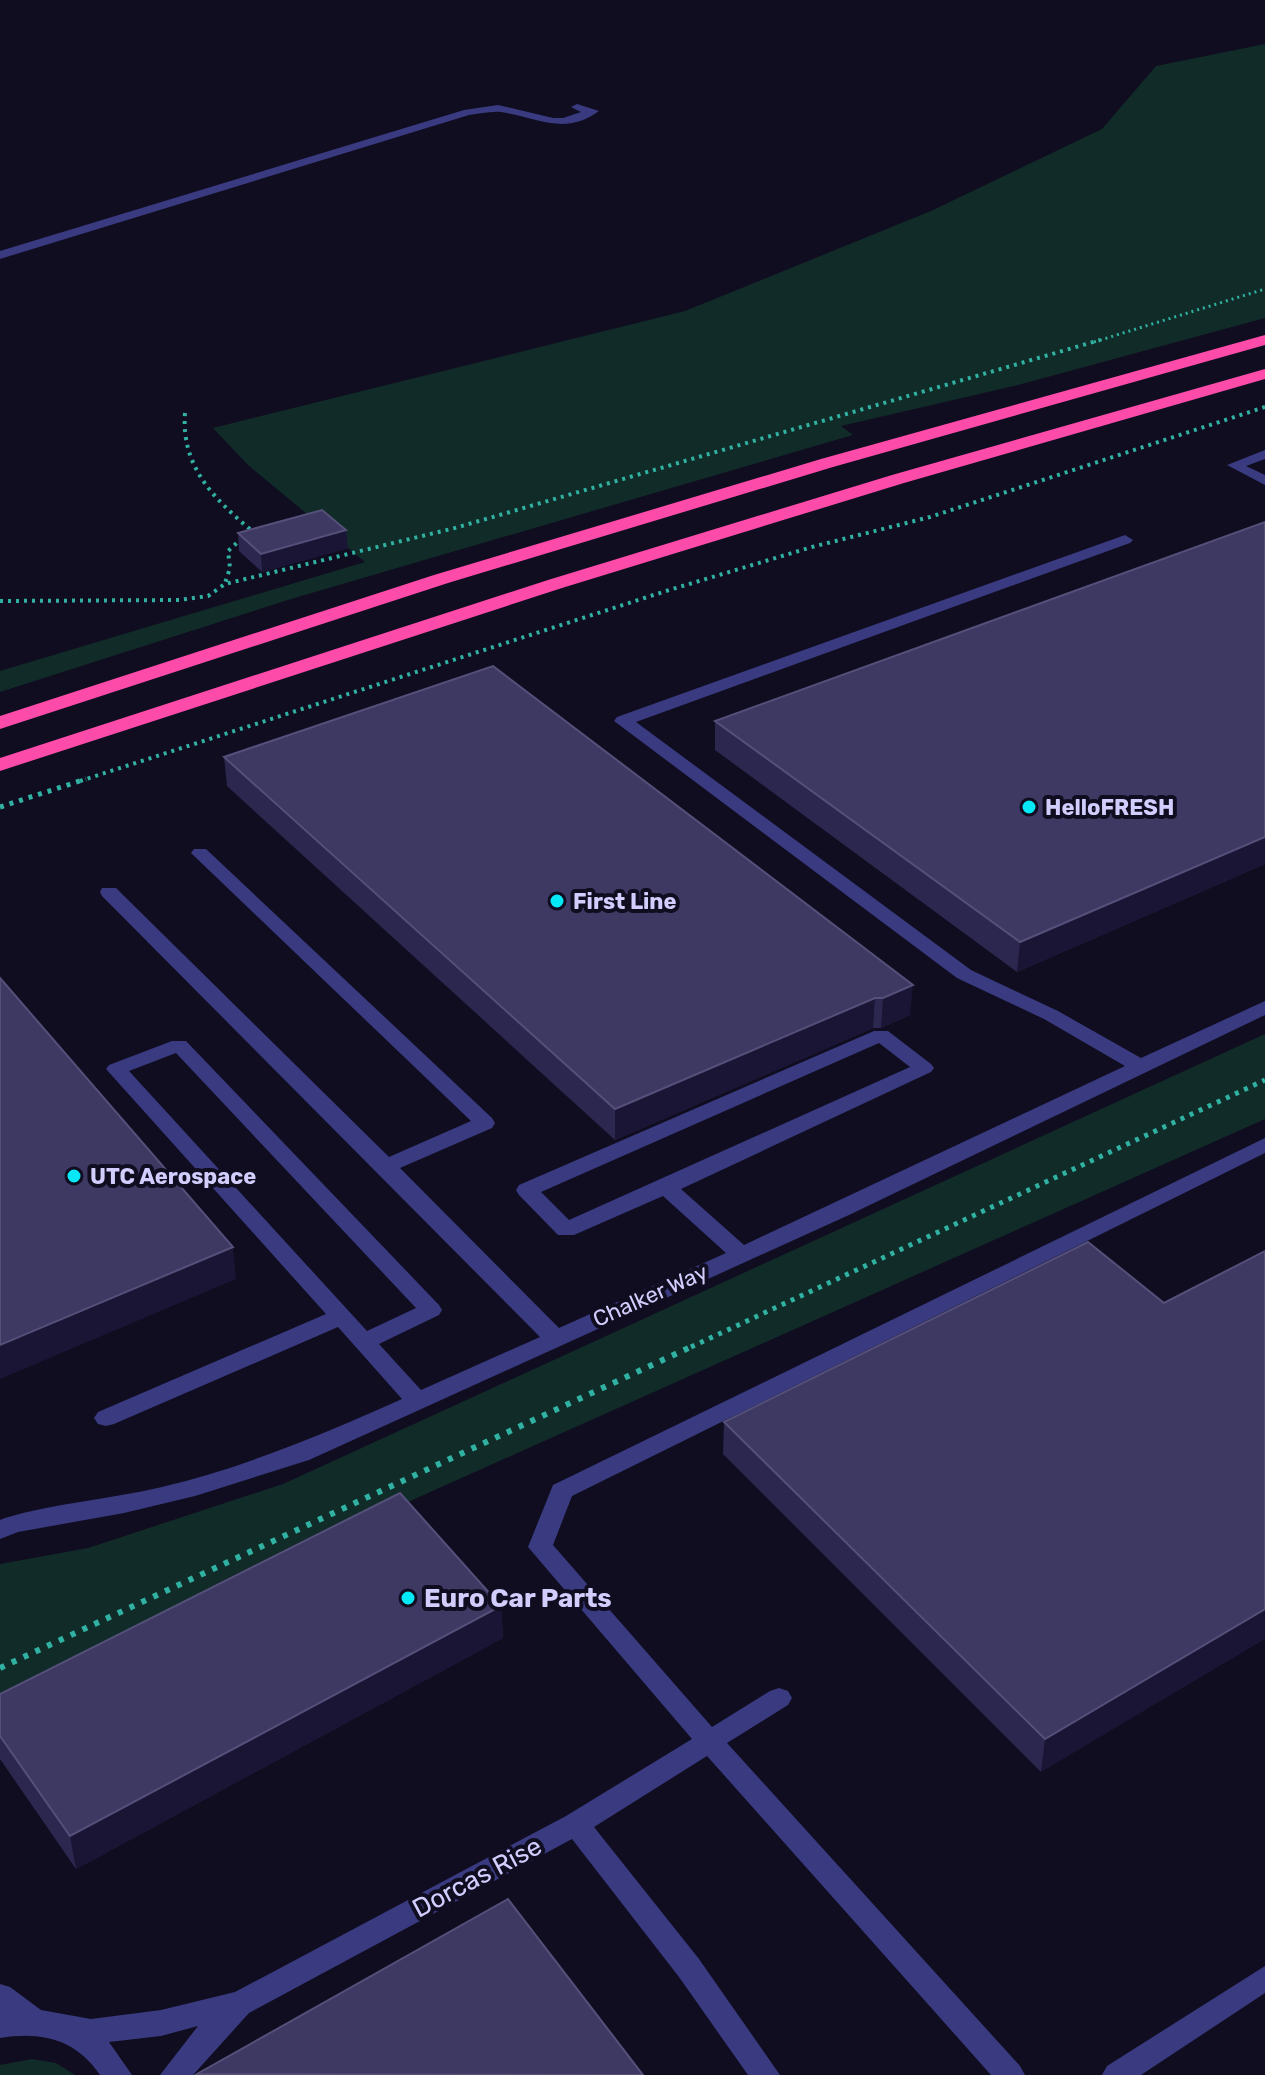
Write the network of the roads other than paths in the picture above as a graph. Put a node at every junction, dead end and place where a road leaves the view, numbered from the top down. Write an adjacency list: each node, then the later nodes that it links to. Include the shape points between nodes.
1 (577, 107): 2 (street, via 593,111 565,122 498,108 468,112)
2 (0, 255)
3 (1265, 340): 8 (highway, via 441,579)
4 (1265, 374): 9 (highway, via 555,584)
5 (1265, 454): 6 (street, via 1234,465)
6 (1265, 481)
7 (1125, 540): 13 (street, via 623,721 964,974)
8 (0, 723)
9 (0, 765)
10 (200, 853): 15 (street, via 485,1123)
11 (109, 892): 15 (street)
12 (1265, 1007): 13 (street, Chalker Way)
13 (1140, 1066): 17 (street, Chalker Way)
14 (1265, 1145): 25 (street, via 562,1491 540,1547)
15 (386, 1166): 19 (street)
16 (666, 1187): 16 (street, via 566,1230 527,1190 881,1035 924,1068); 17 (street)
17 (740, 1254): 19 (street, Chalker Way)
18 (341, 1317): 20 (street); 20 (street, via 116,1069 179,1045 431,1310); 22 (street)
19 (555, 1338): 21 (street, Chalker Way)
20 (363, 1342): 21 (street)
21 (417, 1400): 23 (street, Chalker Way, via 244,1475 102,1510)
22 (106, 1418)
23 (5, 1525)
24 (779, 1698): 25 (street, Dorcas Rise)
25 (708, 1740): 26 (street, Dorcas Rise); 35 (street)
26 (576, 1824): 29 (street, Dorcas Rise); 34 (street)
27 (1265, 1978): 36 (street)
28 (0, 1996): 30 (street)
29 (241, 2003): 30 (street, Dorcas Rise, via 161,2023 91,2032); 33 (street, Dorcas Rise)
30 (43, 2023): 31 (street); 32 (street, via 81,2035 105,2054)
31 (0, 2025)
32 (117, 2075)
33 (175, 2075)
34 (765, 2075)
35 (1010, 2075)
36 (1117, 2075)

